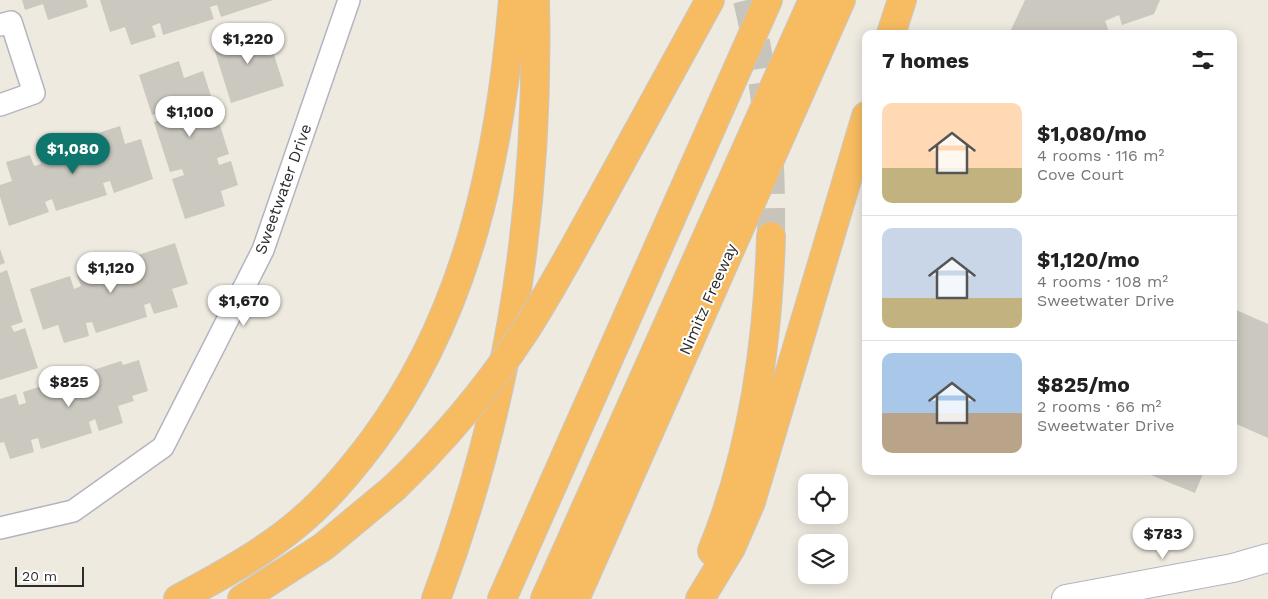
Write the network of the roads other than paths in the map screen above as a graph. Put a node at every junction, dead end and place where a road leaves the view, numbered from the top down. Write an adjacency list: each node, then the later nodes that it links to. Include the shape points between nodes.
1 (349, 0): 14 (street, Sweetwater Drive, via 263,250 163,447 73,511)
2 (513, 0): 16 (highway, via 502,98 477,222 454,293 415,376 354,465 302,520 241,563)
3 (535, 0): 18 (highway, via 534,140 514,312 485,445)
4 (710, 0): 17 (highway, bridge, via 549,292 508,356 453,426 394,488 323,547)
5 (768, 0): 19 (highway)
6 (813, 0): 20 (highway)
7 (841, 0): 21 (highway, Nimitz Freeway)
8 (902, 0): 10 (highway)
9 (0, 26): 11 (street, via 11,22 34,93)
10 (892, 30)
11 (0, 105)
12 (862, 129): 23 (highway, via 750,502 731,548)
13 (772, 236): 22 (highway, via 757,396 732,495)
14 (0, 528)
15 (1268, 558): 24 (main road, via 1233,568)
16 (178, 599)
17 (242, 599)
18 (436, 599)
19 (502, 599)
20 (545, 599)
21 (575, 599)
22 (692, 599)
23 (700, 599)
24 (1066, 599)

